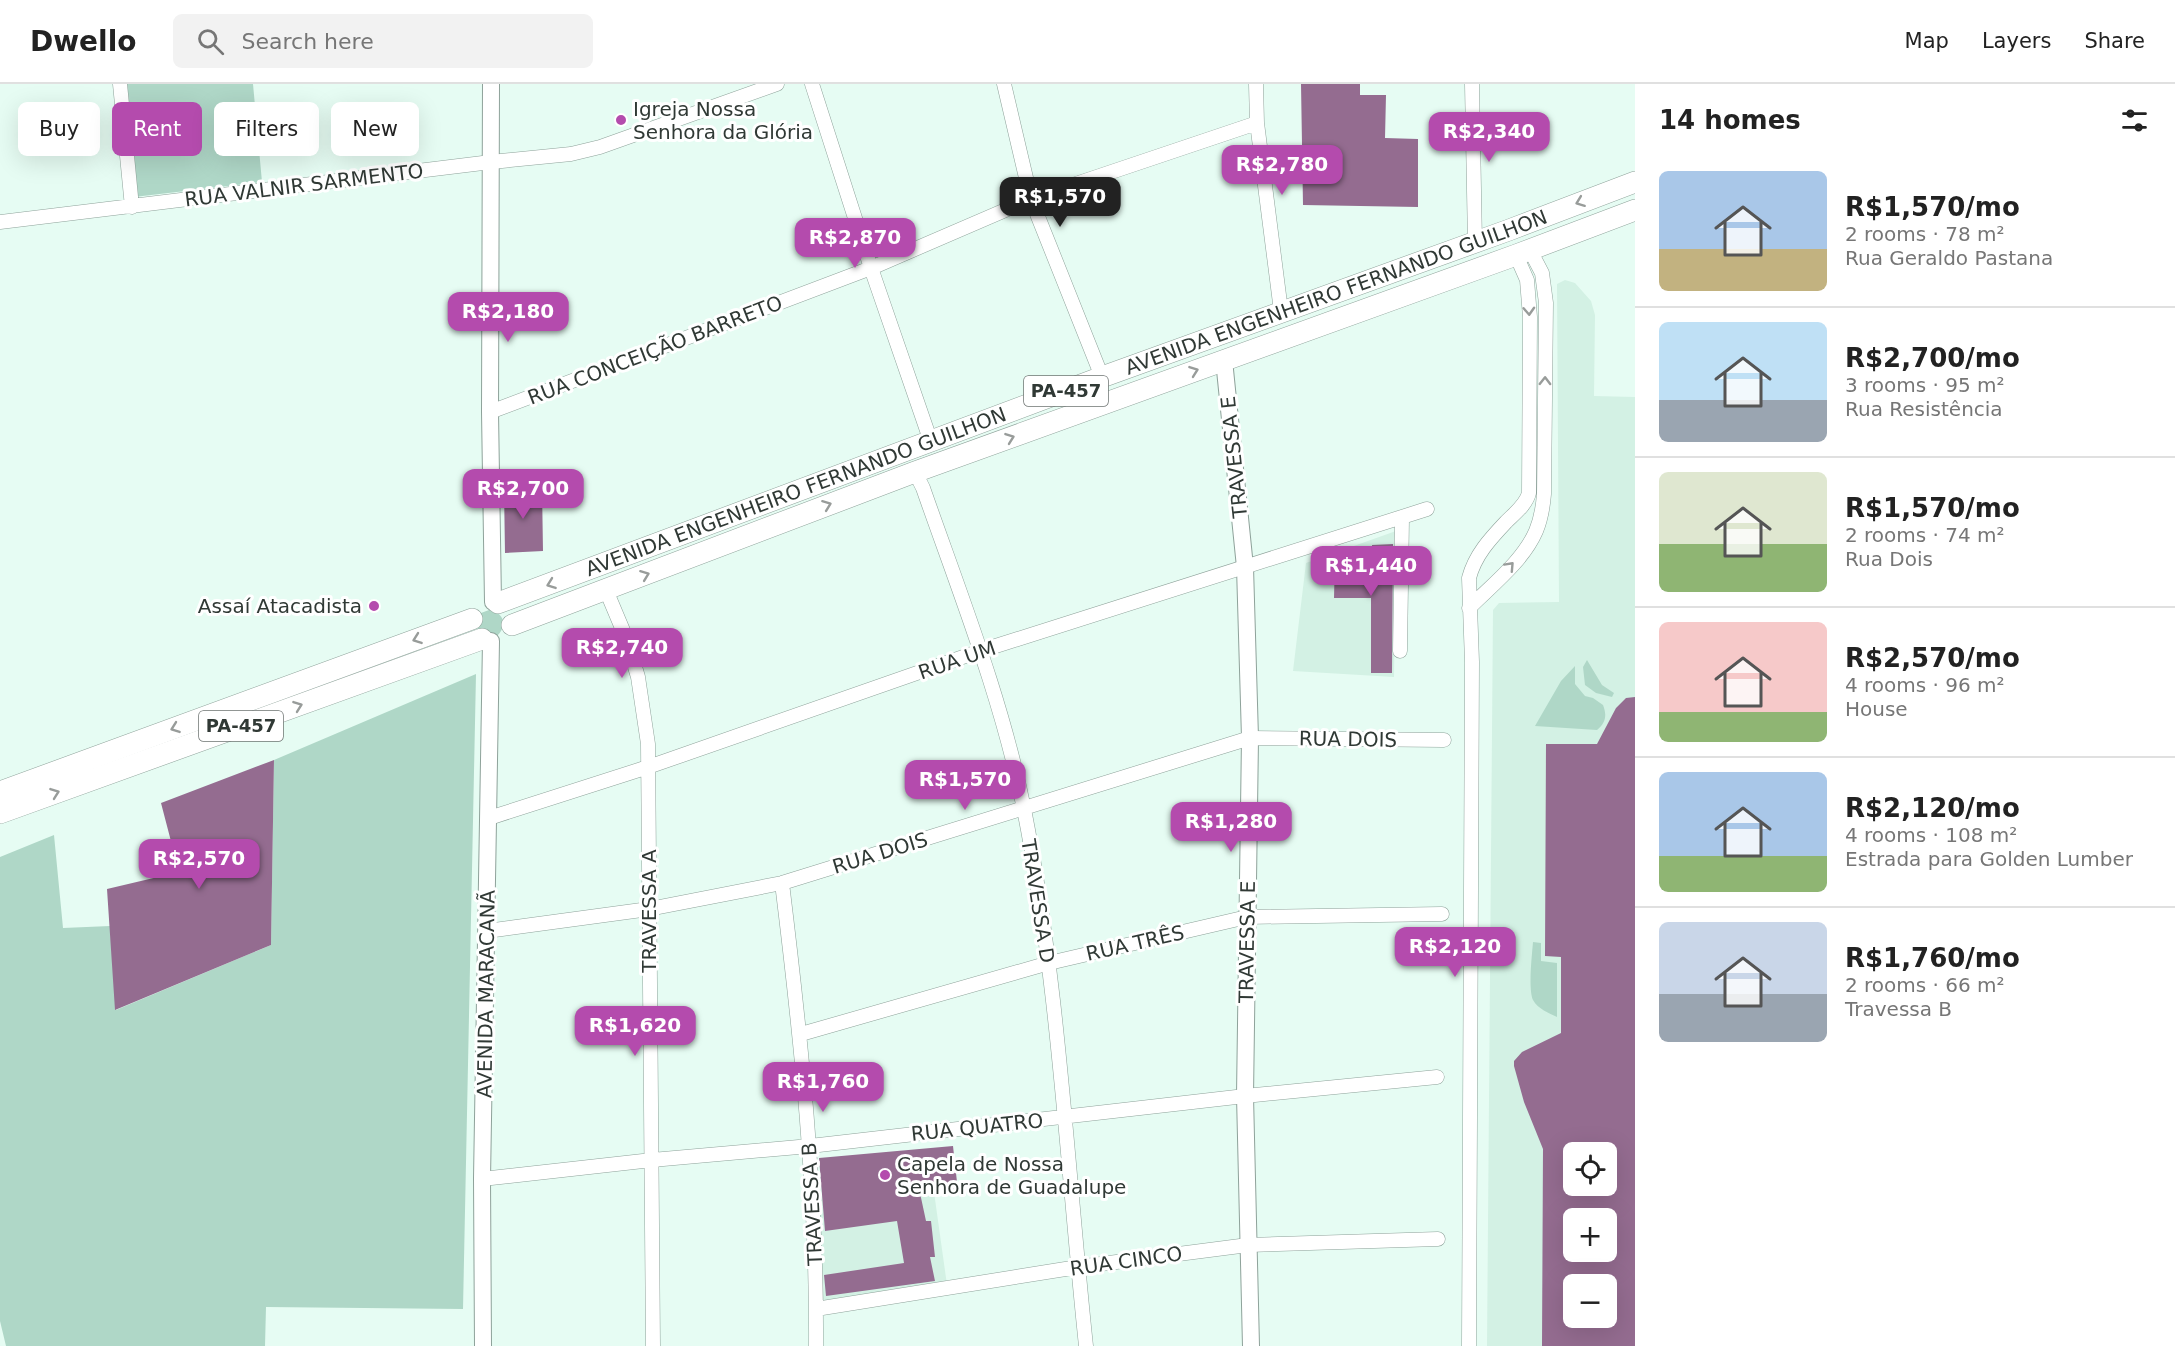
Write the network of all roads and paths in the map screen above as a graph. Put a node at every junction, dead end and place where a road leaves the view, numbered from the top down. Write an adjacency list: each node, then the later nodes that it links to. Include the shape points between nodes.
1 (120, 84): 12 (street)
2 (491, 84): 9 (street)
3 (777, 84): 9 (street, RUA VALNIR SARMENTO, via 600,147 572,154)
4 (812, 84): 17 (street)
5 (1004, 84): 11 (street)
6 (1256, 84): 8 (street)
7 (1472, 84): 15 (street)
8 (1257, 123): 11 (street, RUA CONCEIÇÃO BARRETO); 18 (street)
9 (491, 162): 12 (street, RUA VALNIR SARMENTO); 21 (street)
10 (1635, 182): 15 (main road, AVENIDA ENGENHEIRO FERNANDO GUILHON / PA-457, one-way to 15)
11 (1031, 200): 17 (street, RUA CONCEIÇÃO BARRETO); 20 (street)
12 (132, 207): 14 (street, RUA VALNIR SARMENTO)
13 (1635, 210): 16 (main road, AVENIDA ENGENHEIRO FERNANDO GUILHON / PA-457)
14 (0, 222)
15 (1475, 243): 18 (main road, AVENIDA ENGENHEIRO FERNANDO GUILHON / PA-457)
16 (1523, 253): 19 (main road, AVENIDA ENGENHEIRO FERNANDO GUILHON / PA-457); 24 (street, one-way to 24, via 1530,317); 25 (street, one-way to 16, via 1546,303 1542,273)
17 (871, 268): 21 (street, RUA CONCEIÇÃO BARRETO); 22 (street)
18 (1281, 311): 20 (main road, AVENIDA ENGENHEIRO FERNANDO GUILHON / PA-457)
19 (1224, 360): 23 (main road, AVENIDA ENGENHEIRO FERNANDO GUILHON / PA-457, one-way to 19); 28 (street, TRAVESSA E)
20 (1102, 377): 22 (main road, AVENIDA ENGENHEIRO FERNANDO GUILHON / PA-457)
21 (490, 412): 30 (street)
22 (931, 442): 30 (main road, AVENIDA ENGENHEIRO FERNANDO GUILHON / PA-457, one-way to 30)
23 (915, 472): 29 (main road, AVENIDA ENGENHEIRO FERNANDO GUILHON / PA-457, one-way to 23); 35 (street, TRAVESSA D)
24 (1528, 498): 25 (street); 31 (street, via 1473,564)
25 (1543, 506): 31 (street, one-way to 25, via 1525,550 1536,532)
26 (1427, 510): 27 (street, RUA UM)
27 (1402, 518): 28 (street, RUA UM); 36 (street)
28 (1245, 567): 35 (street, RUA UM); 37 (street, TRAVESSA E)
29 (606, 590): 33 (main road, AVENIDA ENGENHEIRO FERNANDO GUILHON / PA-457); 39 (street, TRAVESSA A, via 638,676)
30 (495, 602): 32 (main road, AVENIDA ENGENHEIRO FERNANDO GUILHON / PA-457, via 479,606); 33 (main road, via 509,611)
31 (1469, 608): 66 (street, via 1472,662)
32 (472, 619): 34 (main road, via 475,632); 40 (main road, AVENIDA ENGENHEIRO FERNANDO GUILHON / PA-457, one-way to 40)
33 (512, 625): 34 (main road, AVENIDA ENGENHEIRO FERNANDO GUILHON / PA-457, via 505,637)
34 (487, 640): 42 (main road, AVENIDA ENGENHEIRO FERNANDO GUILHON / PA-457, one-way to 34); 43 (street, AVENIDA MARACANÃ)
35 (980, 651): 39 (street, RUA UM); 41 (street, TRAVESSA D, via 1006,730)
36 (1400, 651)
37 (1250, 738): 38 (street, RUA DOIS); 41 (street, RUA DOIS); 47 (street, TRAVESSA E)
38 (1444, 740)
39 (648, 767): 43 (street, RUA UM); 45 (street, TRAVESSA A)
40 (0, 792)
41 (1024, 809): 44 (street, RUA DOIS); 49 (street, TRAVESSA D)
42 (0, 813)
43 (489, 818): 48 (street, AVENIDA MARACANÃ)
44 (782, 883): 45 (street, RUA DOIS); 50 (street, TRAVESSA B)
45 (649, 909): 48 (street, RUA DOIS); 55 (street, TRAVESSA A)
46 (1442, 914): 47 (street, RUA TRÊS)
47 (1247, 917): 49 (street, RUA TRÊS); 52 (street, TRAVESSA E)
48 (487, 931): 56 (street, AVENIDA MARACANÃ)
49 (1049, 963): 50 (street, RUA TRÊS); 53 (street, TRAVESSA D)
50 (801, 1034): 54 (street, TRAVESSA B)
51 (1437, 1077): 52 (street, RUA QUATRO)
52 (1245, 1096): 53 (street, RUA QUATRO); 58 (street, TRAVESSA E)
53 (1065, 1117): 54 (street, RUA QUATRO); 59 (street, TRAVESSA D)
54 (810, 1146): 55 (street, RUA QUATRO); 60 (street, TRAVESSA B)
55 (652, 1160): 56 (street, RUA QUATRO); 62 (street, TRAVESSA A)
56 (482, 1179): 61 (street, AVENIDA MARACANÃ)
57 (1438, 1239): 58 (street, RUA CINCO)
58 (1248, 1245): 59 (street, RUA CINCO); 65 (street, TRAVESSA E)
59 (1078, 1267): 60 (street, RUA CINCO); 64 (street, TRAVESSA D)
60 (816, 1309): 63 (street, TRAVESSA B)
61 (483, 1346)
62 (653, 1346)
63 (816, 1346)
64 (1086, 1346)
65 (1251, 1346)
66 (1469, 1346)

